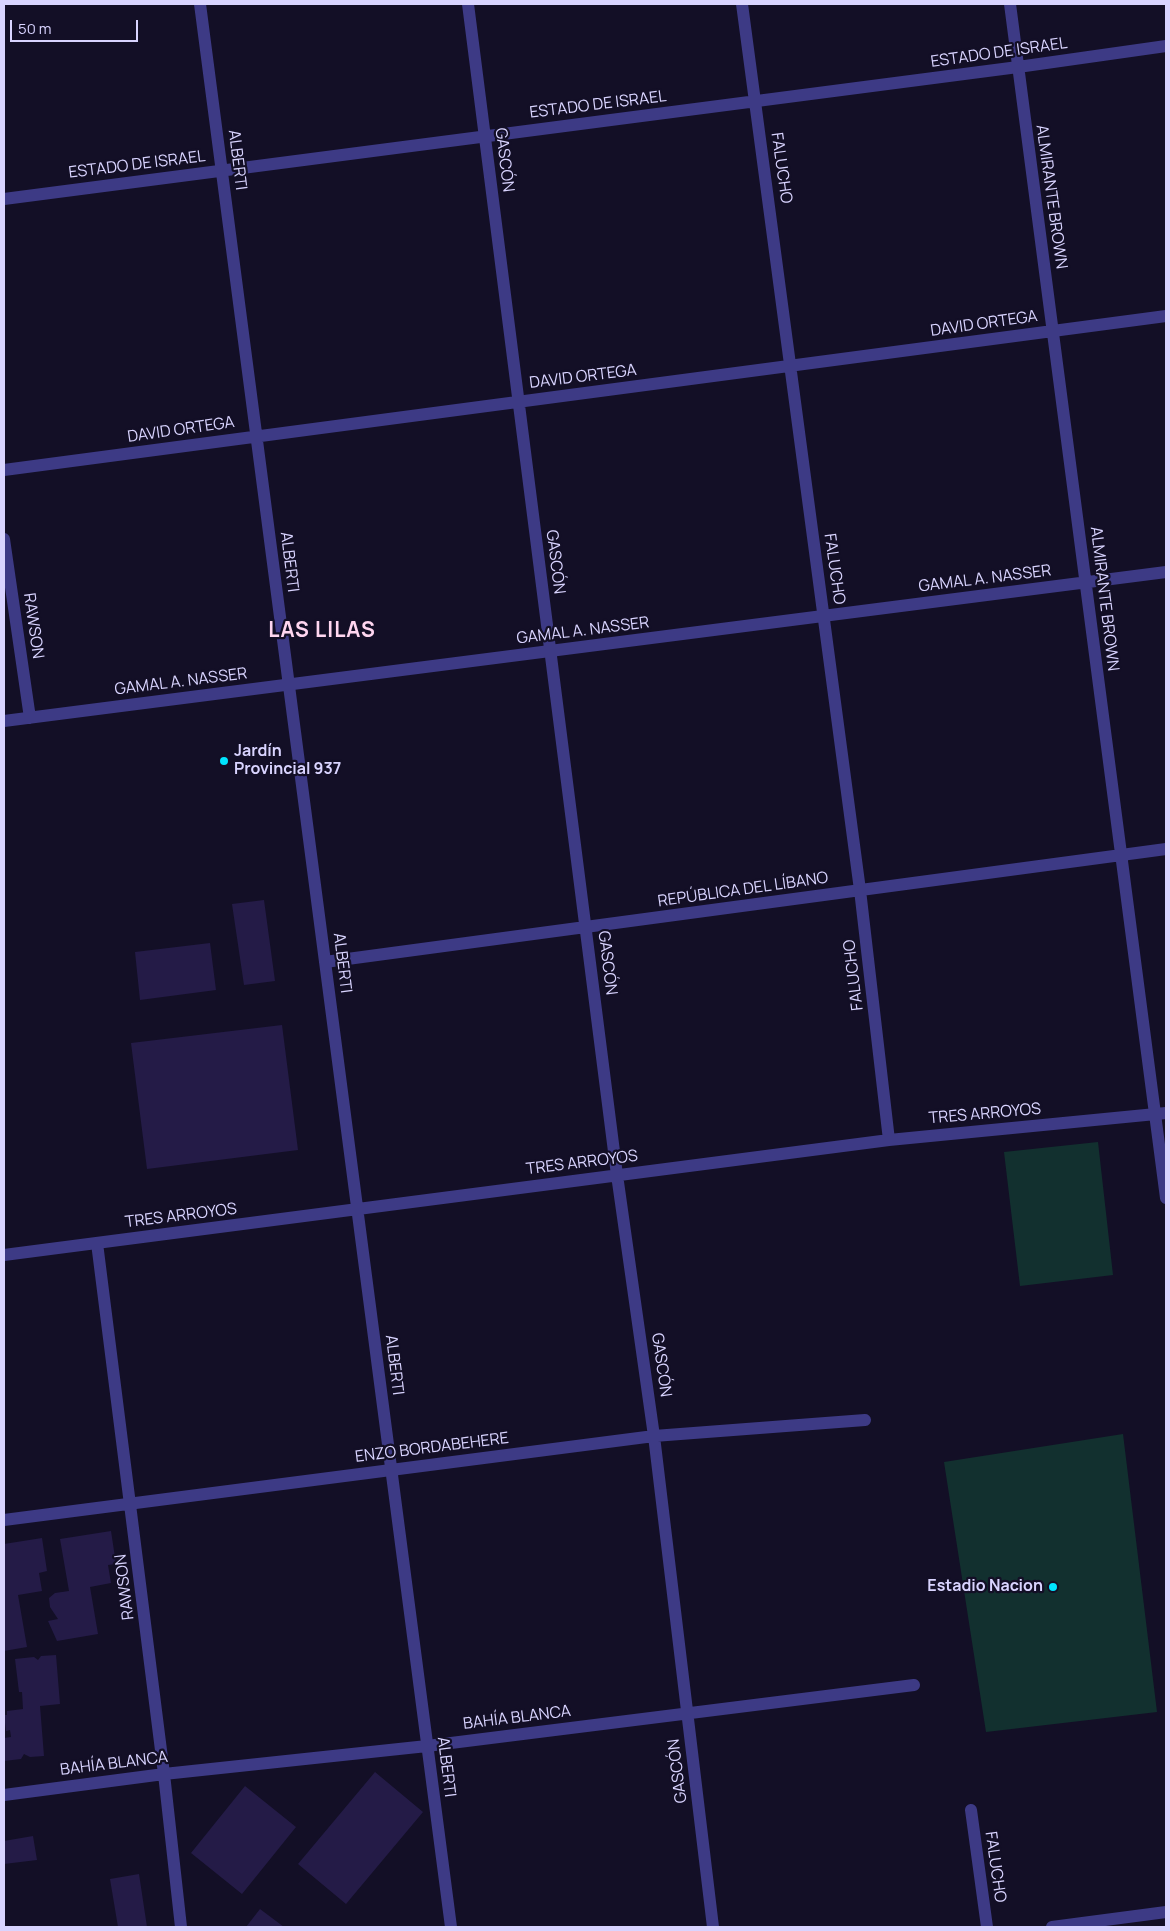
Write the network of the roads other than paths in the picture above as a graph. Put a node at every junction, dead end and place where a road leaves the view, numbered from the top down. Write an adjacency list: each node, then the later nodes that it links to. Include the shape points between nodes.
1 (200, 4): 9 (street, ALBERTI)
2 (468, 4): 8 (street, GASCÓN)
3 (742, 4): 7 (street, FALUCHO)
4 (1010, 4): 6 (street, ALMIRANTE BROWN)
5 (1166, 46): 6 (street, ESTADO DE ISRAEL)
6 (1018, 67): 7 (street, ESTADO DE ISRAEL); 12 (street, ALMIRANTE BROWN)
7 (755, 101): 8 (street, ESTADO DE ISRAEL); 13 (street, FALUCHO)
8 (485, 136): 9 (street, ESTADO DE ISRAEL); 14 (street, GASCÓN)
9 (222, 170): 10 (street, ESTADO DE ISRAEL); 15 (street, ALBERTI)
10 (4, 199)
11 (1166, 316): 12 (street, DAVID ORTEGA)
12 (1053, 331): 13 (street, DAVID ORTEGA); 19 (street, ALMIRANTE BROWN)
13 (790, 366): 14 (street, DAVID ORTEGA); 20 (street, FALUCHO)
14 (519, 402): 15 (street, DAVID ORTEGA); 21 (street, GASCÓN)
15 (256, 436): 16 (street, DAVID ORTEGA); 22 (street, ALBERTI)
16 (4, 470)
17 (4, 539): 23 (street, RAWSON)
18 (1166, 572): 19 (street, GAMAL A. NASSER)
19 (1086, 582): 20 (street, GAMAL A. NASSER); 26 (street, ALMIRANTE BROWN)
20 (824, 616): 21 (street, GAMAL A. NASSER); 27 (street, FALUCHO)
21 (550, 651): 22 (street, GAMAL A. NASSER); 28 (street, GASCÓN)
22 (289, 684): 23 (street, GAMAL A. NASSER); 29 (street, ALBERTI)
23 (30, 718): 24 (street, GAMAL A. NASSER)
24 (4, 721)
25 (1166, 849): 26 (street, REPÚBLICA DEL LÍBANO)
26 (1122, 856): 27 (street, REPÚBLICA DEL LÍBANO); 30 (street, ALMIRANTE BROWN)
27 (860, 890): 28 (street, REPÚBLICA DEL LÍBANO); 31 (street, FALUCHO)
28 (586, 927): 29 (street, REPÚBLICA DEL LÍBANO); 32 (street, GASCÓN)
29 (325, 962): 34 (street, ALBERTI)
30 (1161, 1114): 31 (street, TRES ARROYOS); 33 (street, ALMIRANTE BROWN)
31 (890, 1140): 32 (street, TRES ARROYOS)
32 (617, 1175): 34 (street, TRES ARROYOS); 38 (street, GASCÓN)
33 (1166, 1198)
34 (357, 1209): 35 (street, TRES ARROYOS); 39 (street, ALBERTI)
35 (97, 1243): 36 (street, TRES ARROYOS); 40 (street, RAWSON)
36 (4, 1255)
37 (865, 1420): 38 (street, ENZO BORDABEHERE)
38 (654, 1436): 39 (street, ENZO BORDABEHERE); 43 (street, GASCÓN)
39 (391, 1470): 40 (street, ENZO BORDABEHERE); 44 (street, ALBERTI)
40 (131, 1504): 41 (street, ENZO BORDABEHERE); 45 (street, RAWSON)
41 (4, 1520)
42 (914, 1685): 43 (street, BAHÍA BLANCA)
43 (688, 1712): 44 (street, BAHÍA BLANCA); 51 (street, GASCÓN)
44 (427, 1746): 45 (street, BAHÍA BLANCA); 50 (street, ALBERTI)
45 (164, 1774): 46 (street, BAHÍA BLANCA); 49 (street, RAWSON)
46 (4, 1795)
47 (971, 1810): 52 (street, FALUCHO)
48 (1166, 1912): 53 (street)
49 (181, 1927)
50 (451, 1927)
51 (713, 1927)
52 (987, 1927)
53 (1052, 1927)

